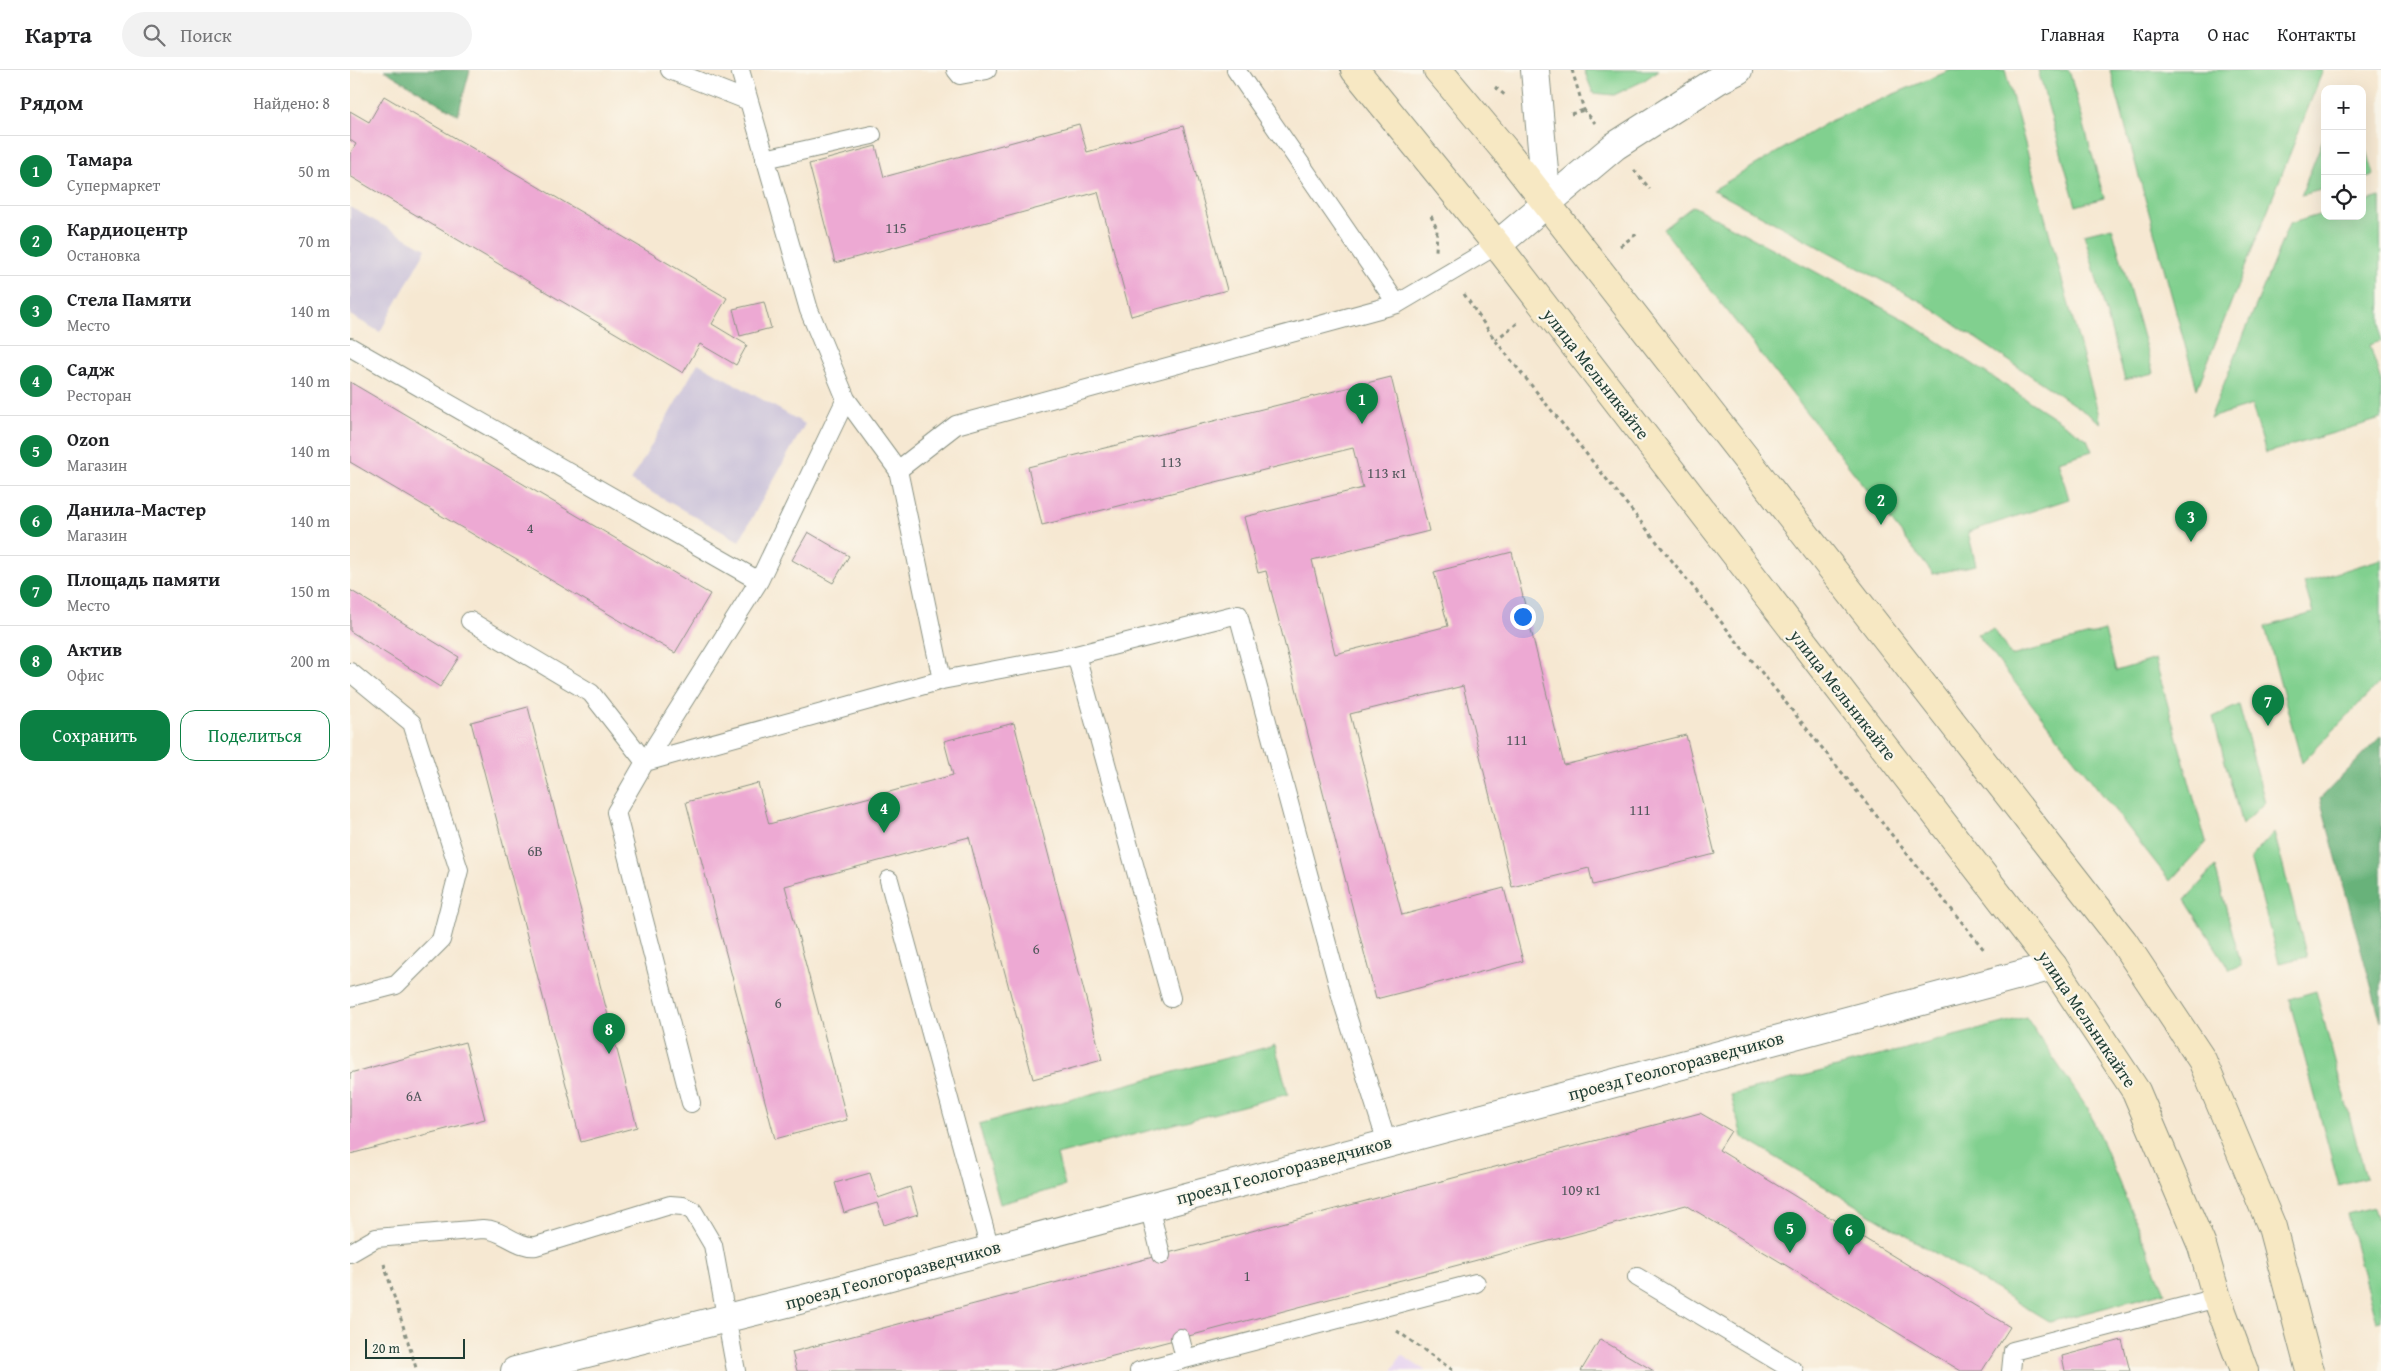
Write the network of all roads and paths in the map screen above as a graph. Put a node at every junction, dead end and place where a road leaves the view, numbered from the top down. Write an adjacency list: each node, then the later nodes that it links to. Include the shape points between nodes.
1 (670, 70): 10 (lane)
2 (740, 70): 10 (lane)
3 (956, 70): 4 (lane, via 960,75)
4 (987, 70)
5 (1236, 70): 17 (lane)
6 (1355, 70): 15 (main road, улица Мельникайте)
7 (1438, 70): 13 (main road)
8 (1535, 70): 13 (street)
9 (1738, 70): 13 (street, via 1615,146)
10 (749, 101): 12 (lane)
11 (872, 134): 12 (lane)
12 (765, 159): 19 (lane, via 809,310)
13 (1547, 204): 15 (street); 54 (main road, via 2123,941 2202,1060 2272,1227)
14 (1427, 208): 16 (path, via 1437,229 1436,253)
15 (1496, 245): 16 (lane); 28 (main road, улица Мельникайте)
16 (1450, 273): 17 (lane); 29 (path, via 1495,340 1985,952)
17 (1397, 304): 20 (lane, via 956,425)
18 (350, 347): 21 (lane)
19 (846, 400): 20 (lane); 21 (lane)
20 (898, 470): 25 (lane)
21 (758, 581): 26 (lane)
22 (470, 620): 26 (lane, via 591,693)
23 (1076, 655): 25 (lane); 31 (lane); 33 (lane, via 1238,614 1343,1003)
24 (350, 672): 30 (lane, via 412,723 459,870 441,940 396,985)
25 (942, 680): 26 (lane)
26 (645, 762): 32 (lane, via 616,812)
27 (889, 880): 36 (lane)
28 (2052, 966): 29 (street, проезд Геологоразведчиков); 41 (main road, улица Мельникайте, via 2136,1090 2202,1246)
29 (2023, 974): 33 (street, проезд Геологоразведчиков)
30 (350, 997)
31 (1171, 998)
32 (691, 1103)
33 (1387, 1143): 34 (street, проезд Геологоразведчиков)
34 (1149, 1206): 36 (street, проезд Геологоразведчиков); 38 (lane)
35 (376, 1238): 37 (lane); 43 (lane, via 490,1229 529,1246 670,1205 683,1206 693,1211 714,1245); 46 (path)
36 (990, 1249): 43 (street, проезд Геологоразведчиков)
37 (350, 1253)
38 (1160, 1255)
39 (1638, 1277): 51 (lane)
40 (1476, 1283): 42 (lane)
41 (2217, 1298): 52 (lane, via 2013,1351); 53 (main road, улица Мельникайте)
42 (1370, 1312): 45 (lane); 50 (path)
43 (726, 1318): 47 (street, проезд Геологоразведчиков); 48 (lane)
44 (1180, 1338): 45 (lane)
45 (1185, 1358): 49 (lane)
46 (417, 1371)
47 (515, 1371)
48 (736, 1371)
49 (1139, 1371)
50 (1454, 1371)
51 (1794, 1371)
52 (2010, 1371)
53 (2244, 1371)
54 (2310, 1371)

